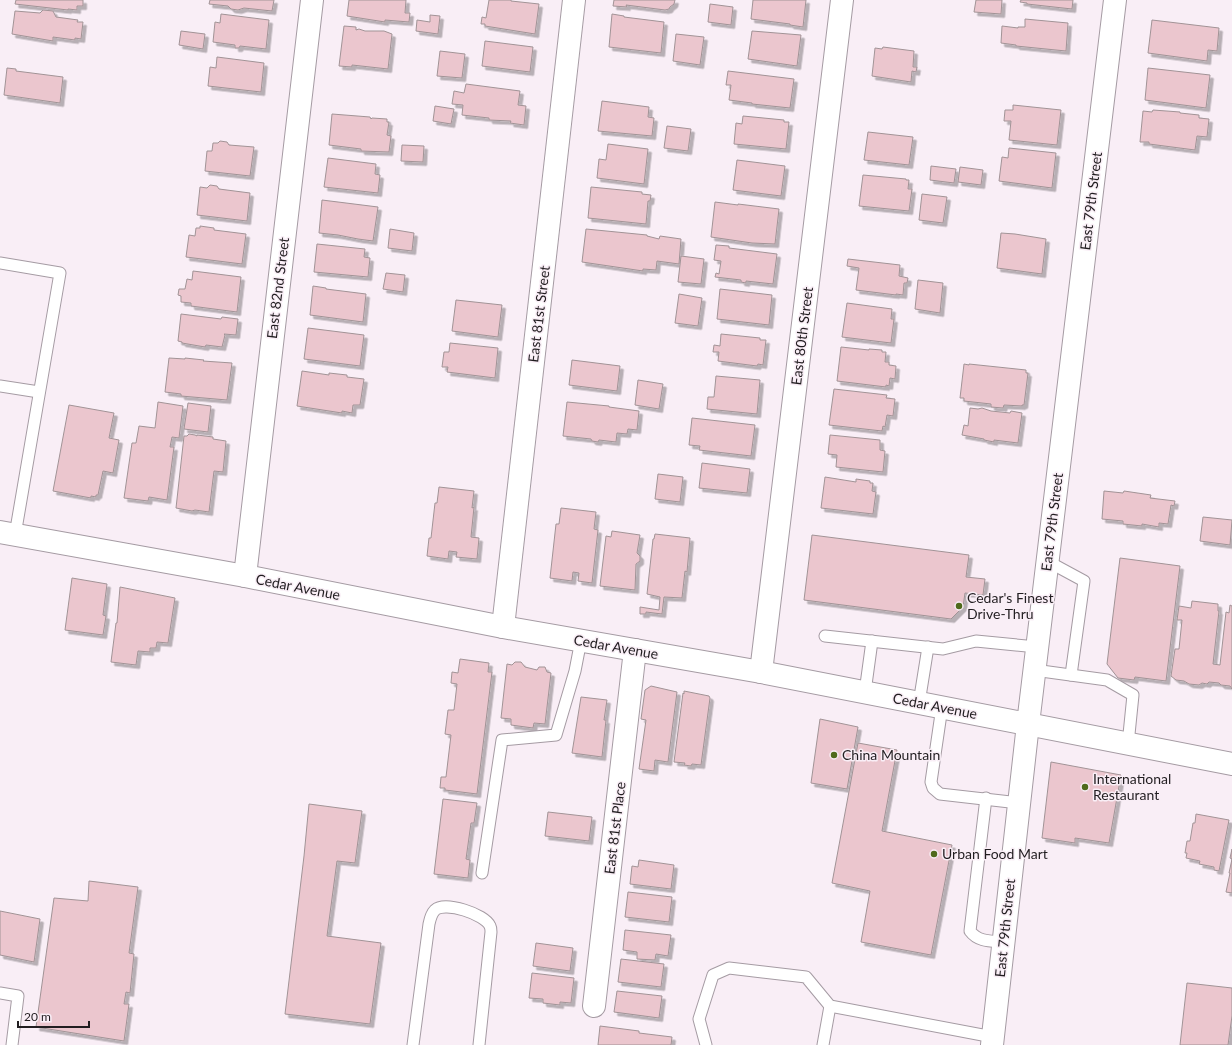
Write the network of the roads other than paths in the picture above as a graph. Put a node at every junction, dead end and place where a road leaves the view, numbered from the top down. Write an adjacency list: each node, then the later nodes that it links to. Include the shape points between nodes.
1 (312, 0): 10 (street, East 82nd Street)
2 (574, 0): 11 (street, East 81st Street)
3 (842, 0): 19 (street, East 80th Street)
4 (1115, 0): 9 (street, East 79th Street)
5 (0, 264): 7 (lane, via 60,273)
6 (0, 386): 7 (lane)
7 (40, 392): 8 (lane)
8 (8, 533): 10 (street, Cedar Avenue)
9 (1047, 561): 16 (street, East 79th Street); 20 (lane, via 1084,581)
10 (245, 576): 11 (street, Cedar Avenue)
11 (503, 627): 13 (street, Cedar Avenue)
12 (825, 636): 14 (lane)
13 (581, 640): 17 (street, Cedar Avenue); 29 (lane, via 575,671 556,735 502,740)
14 (872, 641): 15 (lane); 21 (lane)
15 (928, 647): 16 (lane, via 943,649 976,641); 22 (lane)
16 (1037, 647): 18 (street, East 79th Street)
17 (635, 650): 19 (street, Cedar Avenue); 32 (street, East 81st Place)
18 (1034, 670): 20 (lane); 24 (street, East 79th Street)
19 (761, 672): 21 (street, Cedar Avenue)
20 (1071, 675): 25 (lane, via 1107,680 1133,695)
21 (865, 692): 22 (street, Cedar Avenue)
22 (919, 703): 23 (street, Cedar Avenue)
23 (942, 707): 24 (street, Cedar Avenue); 27 (lane, via 931,782 933,788 940,794)
24 (1028, 724): 25 (street, Cedar Avenue); 28 (street, East 79th Street)
25 (1128, 744): 26 (street, Cedar Avenue)
26 (1232, 764)
27 (986, 798): 28 (lane); 30 (lane, via 970,931 974,937 981,940)
28 (1019, 802): 30 (street, East 79th Street)
29 (482, 873)
30 (1003, 942): 34 (street, East 79th Street)
31 (0, 993): 35 (lane, via 18,996)
32 (594, 1006)
33 (830, 1006): 34 (lane); 38 (lane, via 806,977 729,968 713,975 699,1019); 39 (lane)
34 (992, 1041)
35 (12, 1045)
36 (413, 1045): 37 (lane, via 429,924 435,910 444,907 463,909 484,919 490,926)
37 (479, 1045)
38 (706, 1045)
39 (823, 1045)

